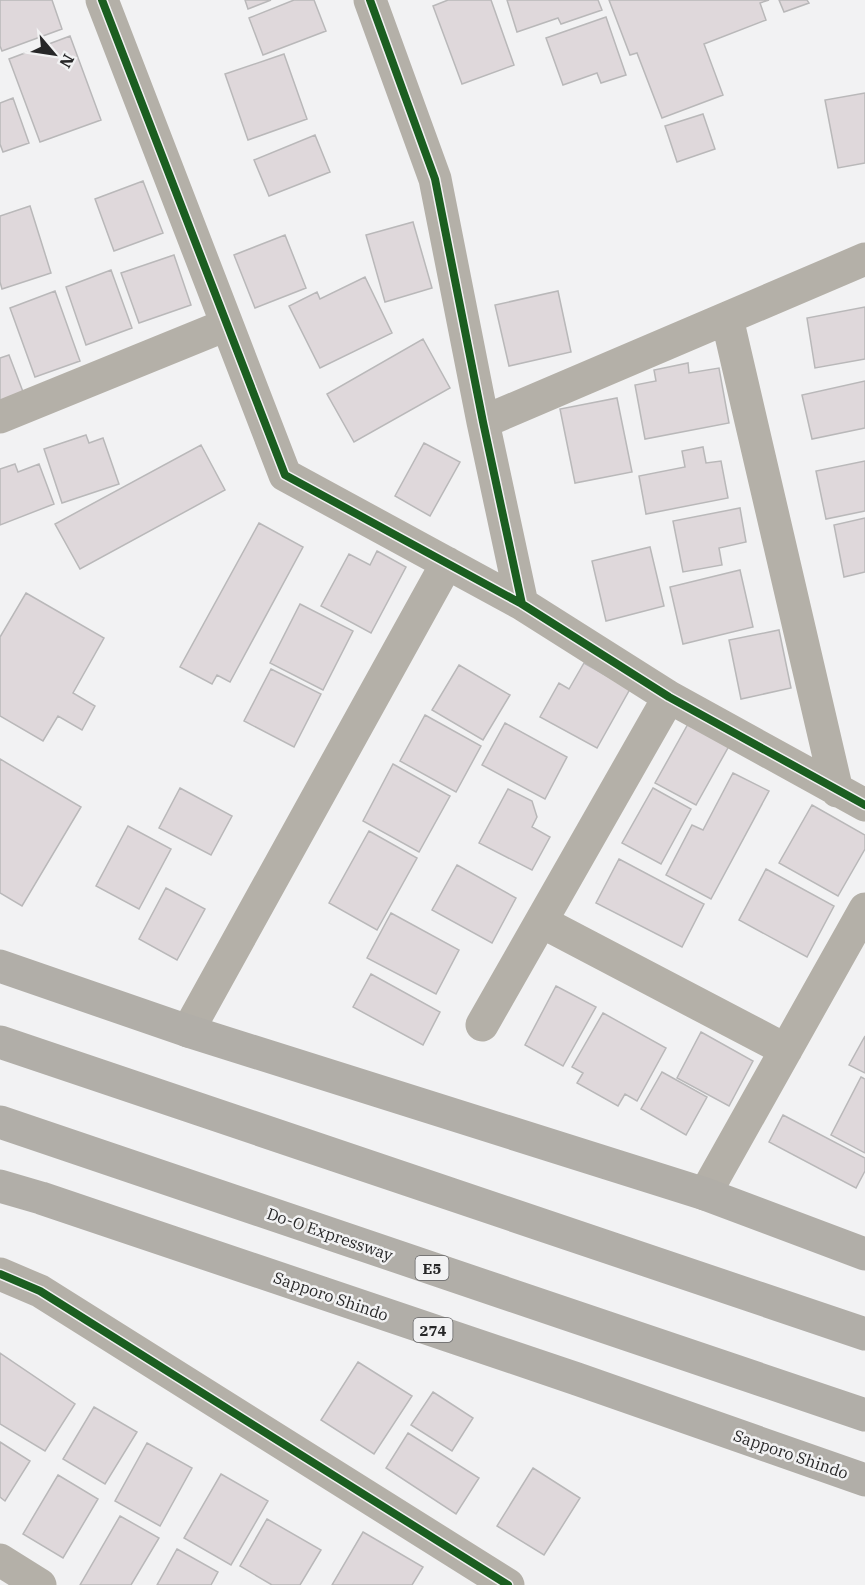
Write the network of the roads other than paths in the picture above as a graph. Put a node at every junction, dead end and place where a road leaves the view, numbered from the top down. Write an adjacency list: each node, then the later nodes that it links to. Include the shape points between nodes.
1 (102, 0): 5 (street)
2 (370, 0): 7 (street, via 435,178)
3 (865, 259): 4 (street)
4 (728, 318): 7 (street); 11 (street)
5 (226, 325): 6 (street); 8 (street, via 285,476)
6 (0, 417)
7 (483, 422): 9 (street)
8 (447, 563): 9 (street); 16 (street)
9 (522, 604): 10 (street)
10 (669, 697): 11 (street); 13 (street)
11 (851, 798)
12 (865, 909): 18 (street)
13 (542, 922): 15 (street); 18 (street)
14 (0, 966): 16 (highway)
15 (482, 1025)
16 (188, 1031): 21 (highway)
17 (0, 1042): 24 (highway)
18 (786, 1050): 21 (street)
19 (0, 1122): 25 (highway, Do-O Expressway / E5)
20 (0, 1186): 26 (highway, Sapporo Shindo / 274, via 554,1371)
21 (705, 1194): 22 (highway)
22 (865, 1254)
23 (0, 1274): 29 (street, via 40,1291)
24 (865, 1334)
25 (865, 1415)
26 (865, 1480)
27 (0, 1560): 28 (street)
28 (40, 1585)
29 (508, 1585)

